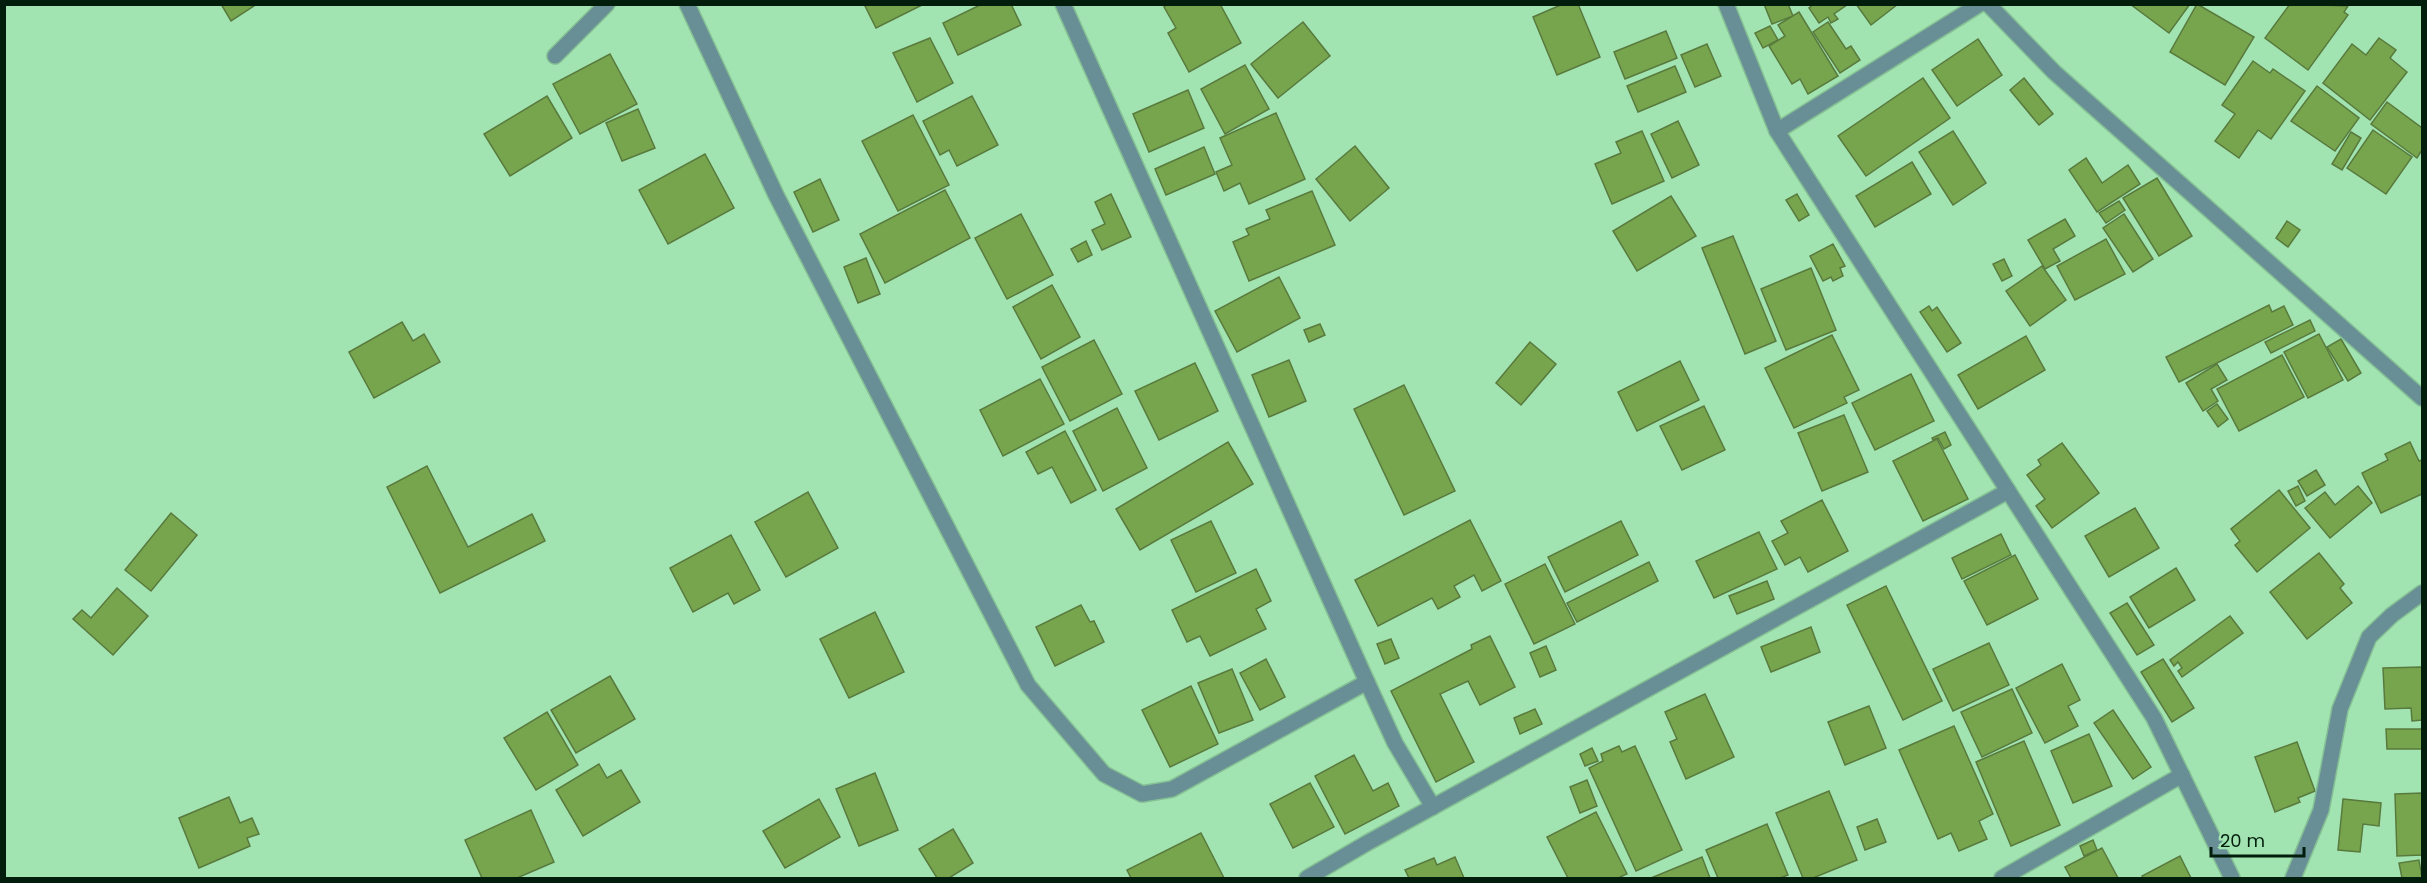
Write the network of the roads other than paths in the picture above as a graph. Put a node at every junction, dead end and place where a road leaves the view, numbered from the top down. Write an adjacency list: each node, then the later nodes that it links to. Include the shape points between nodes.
1 (607, 4): 7 (street)
2 (687, 4): 12 (street, via 776,195 1028,685 1104,774 1142,794 1172,789)
3 (1063, 4): 12 (street)
4 (1726, 4): 8 (street)
5 (1980, 4): 8 (street)
6 (1988, 4): 9 (street, via 2054,72)
7 (555, 56)
8 (1777, 131): 10 (street)
9 (2422, 398)
10 (2008, 491): 13 (street, via 2154,718); 14 (street)
11 (2422, 593): 18 (street, via 2369,637 2340,709 2321,810)
12 (1367, 682): 14 (street, via 1395,743)
13 (2182, 775): 16 (street); 17 (street)
14 (1433, 807): 15 (street)
15 (1307, 879)
16 (2002, 879)
17 (2232, 879)
18 (2293, 879)

